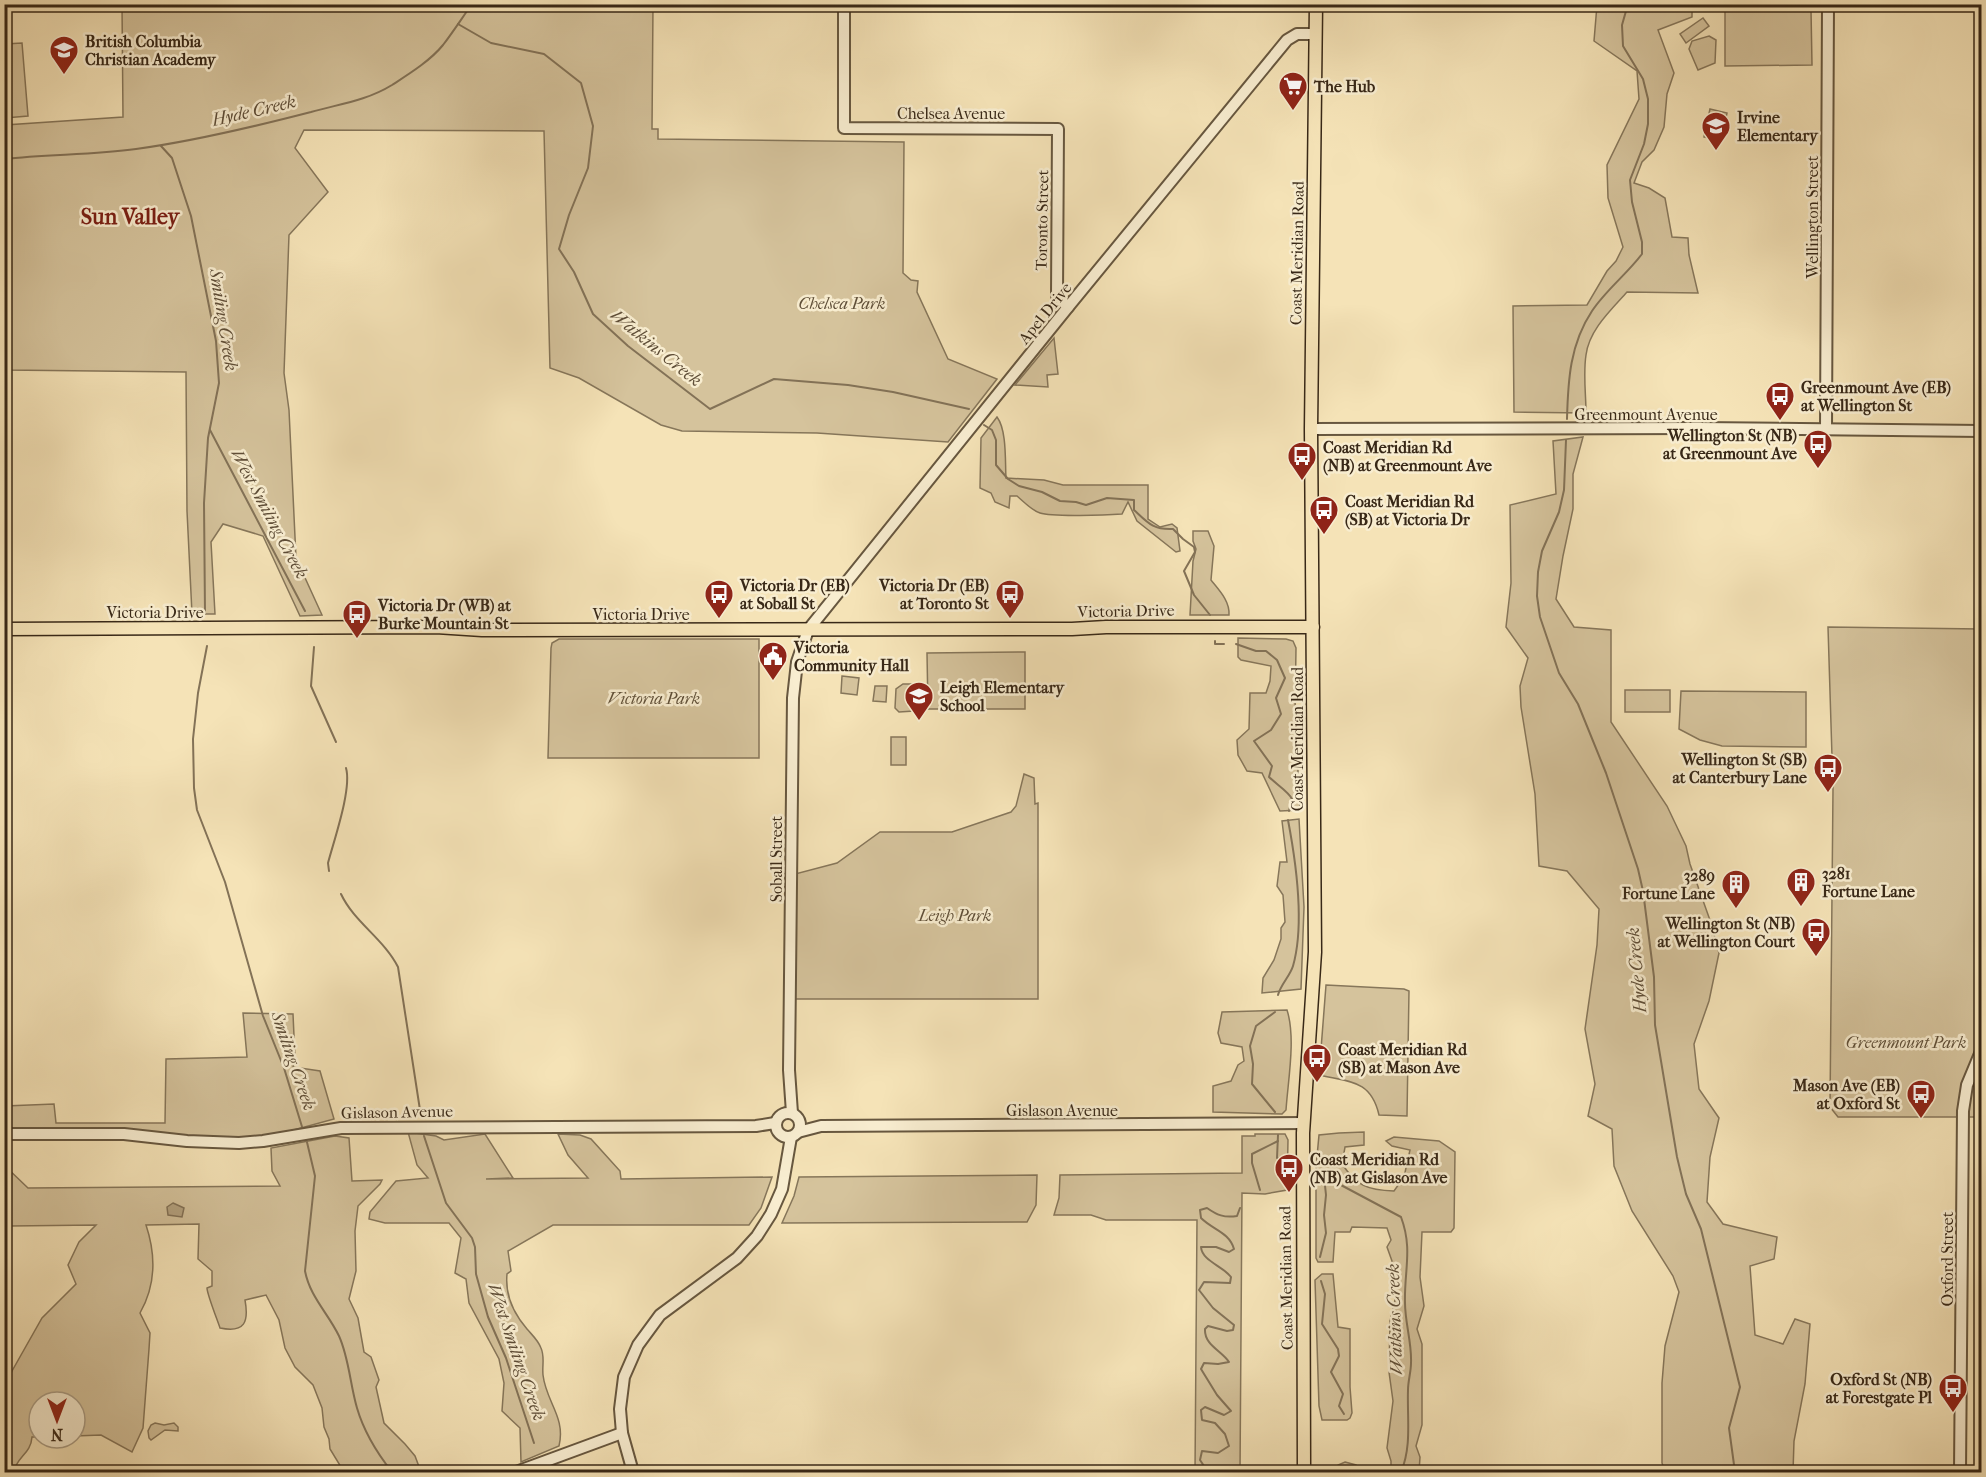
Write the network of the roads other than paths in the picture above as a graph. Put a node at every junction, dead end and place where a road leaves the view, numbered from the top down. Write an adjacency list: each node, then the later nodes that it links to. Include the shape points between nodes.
1 (844, 4): 5 (street, Chelsea Avenue, via 844,128)
2 (1316, 4): 4 (main road, Coast Meridian Road)
3 (1828, 4): 8 (street, Wellington Street)
4 (1316, 34): 6 (street, Apel Drive, via 1297,34 1287,40); 7 (main road, Coast Meridian Road)
5 (1058, 129): 6 (street, Toronto Street, via 1057,296)
6 (1068, 307): 12 (street, Apel Drive)
7 (1311, 429): 8 (street, Greenmount Avenue); 10 (main road, Coast Meridian Road)
8 (1826, 430): 9 (street, Greenmount Avenue)
9 (1982, 431)
10 (1313, 627): 12 (main road, Victoria Drive); 14 (main road, Coast Meridian Road, via 1315,952)
11 (4, 629): 12 (main road, Victoria Drive)
12 (808, 630): 15 (street, Soball Street, via 797,662 793,698)
13 (1982, 1049): 21 (street, Oxford Street, via 1967,1085 1962,1117)
14 (1304, 1123): 15 (street, Gislason Avenue); 20 (main road, Coast Meridian Road)
15 (787, 1126): 16 (street, Gislason Avenue, via 340,1128 240,1143 124,1134); 17 (street, Soball Street, via 787,1169 771,1214 737,1258 660,1315 638,1345 624,1377)
16 (4, 1134)
17 (622, 1432): 18 (street); 19 (street, Soball Street)
18 (516, 1473)
19 (633, 1473)
20 (1304, 1473)
21 (1960, 1473)

